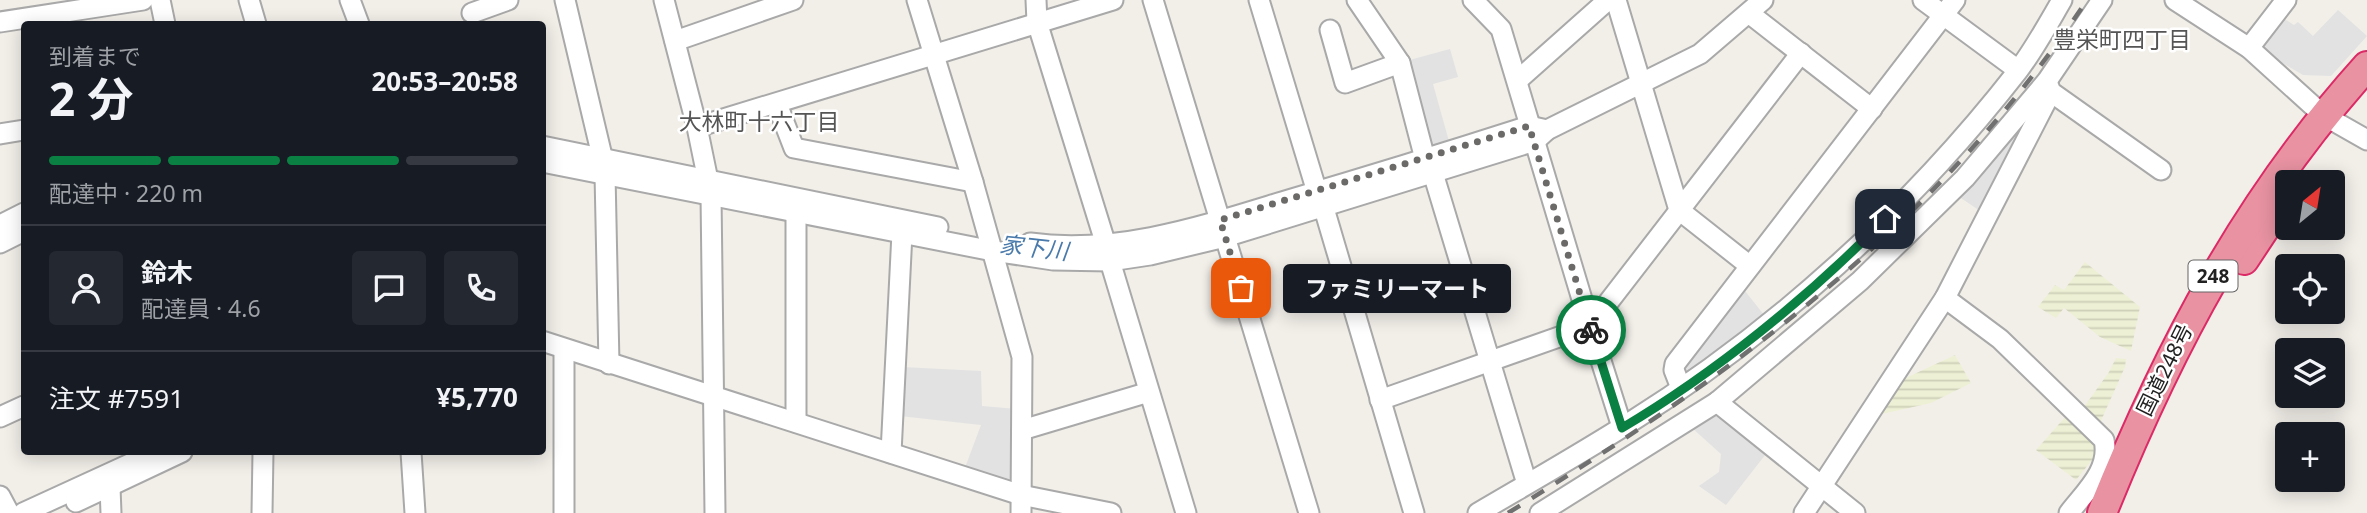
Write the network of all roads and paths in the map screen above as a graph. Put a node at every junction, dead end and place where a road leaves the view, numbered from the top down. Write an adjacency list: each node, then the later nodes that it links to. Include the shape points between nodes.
1 (143, 0): 25 (street)
2 (160, 0): 27 (street)
3 (249, 0): 28 (street)
4 (350, 0): 29 (street)
5 (508, 0): 26 (street)
6 (565, 0): 54 (street)
7 (664, 0): 33 (street)
8 (793, 0): 33 (street)
9 (917, 0): 36 (street)
10 (1036, 0): 31 (street)
11 (1113, 0): 31 (street)
12 (1153, 0): 66 (street)
13 (1259, 0): 60 (street)
14 (1357, 0): 37 (street)
15 (1473, 0): 40 (street, via 1501,29)
16 (1608, 0): 40 (street)
17 (1616, 0): 41 (street)
18 (1923, 0): 24 (street)
19 (2062, 0): 39 (street)
20 (2102, 0): 42 (street)
21 (2175, 0): 34 (street)
22 (2286, 0): 34 (street)
23 (1757, 7): 35 (street); 41 (street, via 1700,54)
24 (1950, 8): 39 (street); 45 (street)
25 (77, 11): 30 (street)
26 (471, 13)
27 (164, 21)
28 (255, 21)
29 (358, 21)
30 (0, 22)
31 (1037, 22): 36 (street); 71 (street)
32 (1330, 30): 37 (street, via 1345,83)
33 (676, 40): 47 (street)
34 (2249, 48): 46 (street)
35 (1801, 52): 45 (street); 61 (street)
36 (933, 54): 44 (street); 58 (street)
37 (1400, 63): 55 (street)
38 (2367, 66): 46 (highway, 国道248号 / 248)
39 (2018, 70): 79 (street, via 1935,168 1869,236 1793,303)
40 (1518, 80): 49 (street)
41 (1641, 84): 49 (street); 61 (street)
42 (2049, 87): 56 (street); 73 (street); 83 (street, via 1898,246)
43 (2367, 93): 46 (highway, 国道248号 / 248)
44 (777, 104): 47 (street); 58 (street, via 794,148)
45 (1872, 109): 72 (street)
46 (2332, 119): 51 (street); 57 (highway, 国道248号 / 248); 94 (highway, 国道248号 / 248, via 2254,210 2220,263)
47 (697, 127): 59 (street)
48 (21, 130): 50 (street)
49 (1537, 132): 55 (street); 74 (street)
50 (0, 134)
51 (2367, 140)
52 (546, 147): 54 (street)
53 (546, 162): 54 (street)
54 (604, 165): 59 (street); 78 (street)
55 (1429, 166): 60 (street); 77 (street)
56 (2161, 170)
57 (2304, 170)
58 (973, 182): 70 (street)
59 (710, 187): 62 (street); 70 (street); 81 (street)
60 (1320, 198): 66 (street); 82 (street)
61 (1679, 211): 72 (street); 74 (street)
62 (796, 212): 68 (street); 86 (street)
63 (21, 214): 65 (street)
64 (2275, 214): 118 (highway, 国道248号 / 248, via 2204,328)
65 (0, 225)
66 (1222, 229): 71 (street); 110 (street)
67 (21, 232): 69 (street)
68 (902, 233): 70 (street); 89 (street)
69 (0, 243)
70 (991, 245): 71 (street, via 1053,260); 88 (street, via 1022,357)
71 (1108, 253): 80 (street)
72 (1750, 266): 79 (street, via 1675,364)
73 (1945, 298): 94 (street, via 2000,340 2100,434); 97 (street)
74 (1590, 326): 77 (street); 87 (street)
75 (546, 342): 76 (street)
76 (564, 349): 78 (street); 106 (street)
77 (1488, 362): 82 (street); 95 (street)
78 (609, 364): 81 (street)
79 (1682, 388): 87 (street)
80 (1149, 392): 88 (street); 109 (street)
81 (713, 396): 86 (street); 107 (street)
82 (1380, 400): 111 (street)
83 (1717, 402): 97 (street); 113 (street)
84 (21, 407): 85 (street)
85 (2, 410)
86 (796, 422): 89 (street)
87 (1622, 428): 95 (street)
88 (1022, 430): 99 (street)
89 (891, 453): 99 (street)
90 (149, 455): 101 (street)
91 (176, 455): 96 (street)
92 (263, 455): 104 (street)
93 (411, 455): 105 (street)
94 (2109, 474): 116 (street); 117 (highway, 国道248号 / 248)
95 (1527, 484): 112 (street)
96 (110, 487): 102 (street); 103 (street)
97 (1821, 487): 114 (street); 115 (street)
98 (0, 496): 100 (street)
99 (1021, 504): 108 (street)
100 (9, 513)
101 (23, 513)
102 (53, 513)
103 (111, 513)
104 (262, 513)
105 (415, 513)
106 (564, 513)
107 (715, 513)
108 (1111, 513)
109 (1186, 513)
110 (1309, 513)
111 (1414, 513)
112 (1478, 513)
113 (1540, 513)
114 (1804, 513)
115 (1855, 513)
116 (2069, 513)
117 (2102, 513)
118 (2122, 513)

